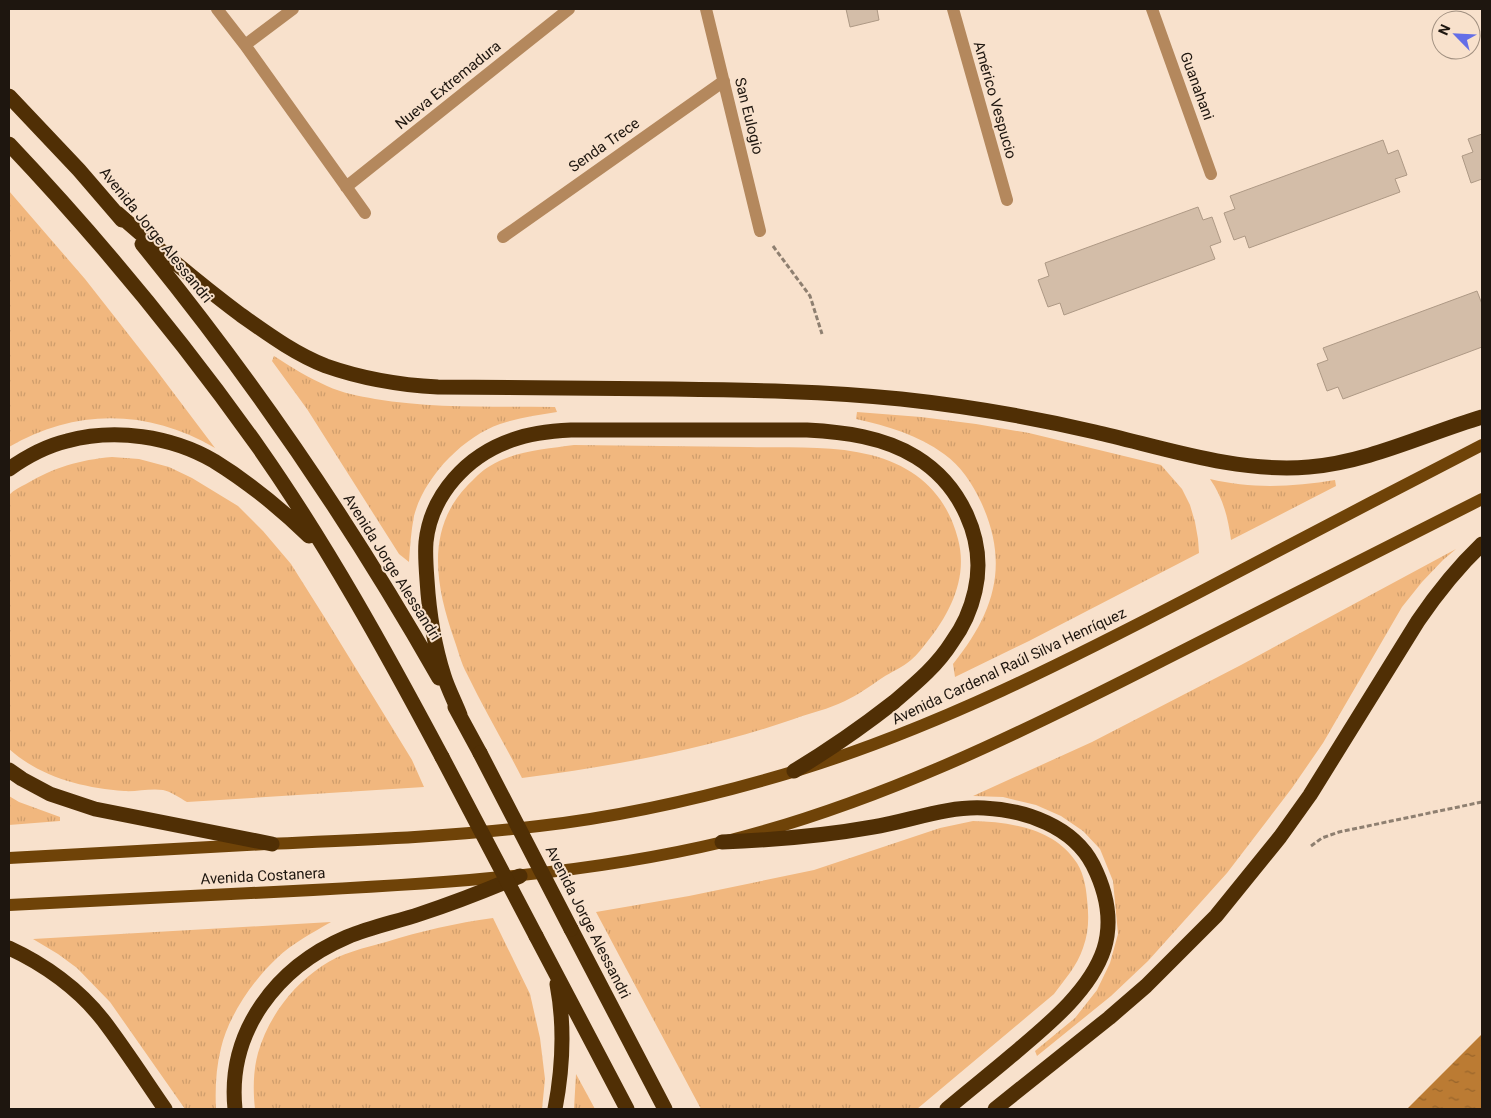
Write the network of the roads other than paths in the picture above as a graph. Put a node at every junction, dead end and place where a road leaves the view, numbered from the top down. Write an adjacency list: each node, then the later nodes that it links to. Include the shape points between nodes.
1 (217, 9): 7 (street)
2 (293, 9): 7 (street)
3 (569, 9): 12 (street, Nueva Extremadura)
4 (709, 9): 8 (street, San Eulogio)
5 (953, 9): 13 (street, Américo Vespucio)
6 (1152, 9): 11 (street, Guanahani)
7 (246, 45): 12 (street)
8 (724, 81): 16 (street, San Eulogio); 17 (street, Senda Trece)
9 (9, 96): 14 (highway, Avenida Jorge Alessandri)
10 (9, 144): 23 (highway, via 94,238 184,348 259,448)
11 (1211, 174)
12 (346, 187): 15 (street)
13 (1007, 200)
14 (117, 213): 18 (highway, via 210,292 277,341 324,365 372,380 405,385 767,390 898,399 1024,417 1228,464 1279,468 1327,465 1362,458); 24 (highway, Avenida Jorge Alessandri, via 183,294 306,464 386,588)
15 (365, 213)
16 (760, 231)
17 (503, 237)
18 (1482, 417)
19 (1482, 444): 26 (main road, Avenida Cardenal Raúl Silva Henríquez, via 1045,670 911,731)
20 (9, 469): 23 (highway, via 42,450 91,436 117,435 167,442 213,461 234,475 297,524)
21 (1482, 499): 28 (main road, via 1011,736 854,802)
22 (1482, 544): 41 (highway, via 1435,596 1310,795 1227,903 1146,986)
23 (326, 552): 34 (highway, bridge, via 442,757)
24 (460, 715): 26 (highway, via 444,677 434,637 425,554 431,520 439,501 450,484 478,457 512,440 551,431 835,432 904,450 943,479 964,508 972,529 977,551 976,590 964,623 938,661 870,721); 39 (highway, Avenida Jorge Alessandri, bridge)
25 (9, 770): 29 (highway, via 50,794 95,810)
26 (794, 771): 27 (main road, Avenida Cardenal Raúl Silva Henríquez, via 667,804 542,826)
27 (487, 832): 29 (main road, Avenida Costanera)
28 (722, 842): 31 (main road); 40 (highway, via 840,833 947,810 984,808 1011,811 1049,824 1076,843 1099,878 1108,911 1104,948 1096,966 1067,1005 1046,1026)
29 (272, 844): 30 (main road, Avenida Costanera)
30 (9, 858)
31 (520, 876): 32 (main road, Avenida Costanera); 36 (highway, via 457,902 347,937 299,965 264,1000 243,1039 234,1083)
32 (9, 905)
33 (9, 948): 35 (highway, via 40,965 84,999 103,1020)
34 (554, 970): 37 (highway, via 562,1025 560,1080); 38 (highway)
35 (165, 1109)
36 (235, 1109)
37 (555, 1109)
38 (627, 1109)
39 (665, 1109)
40 (947, 1109)
41 (995, 1109)

